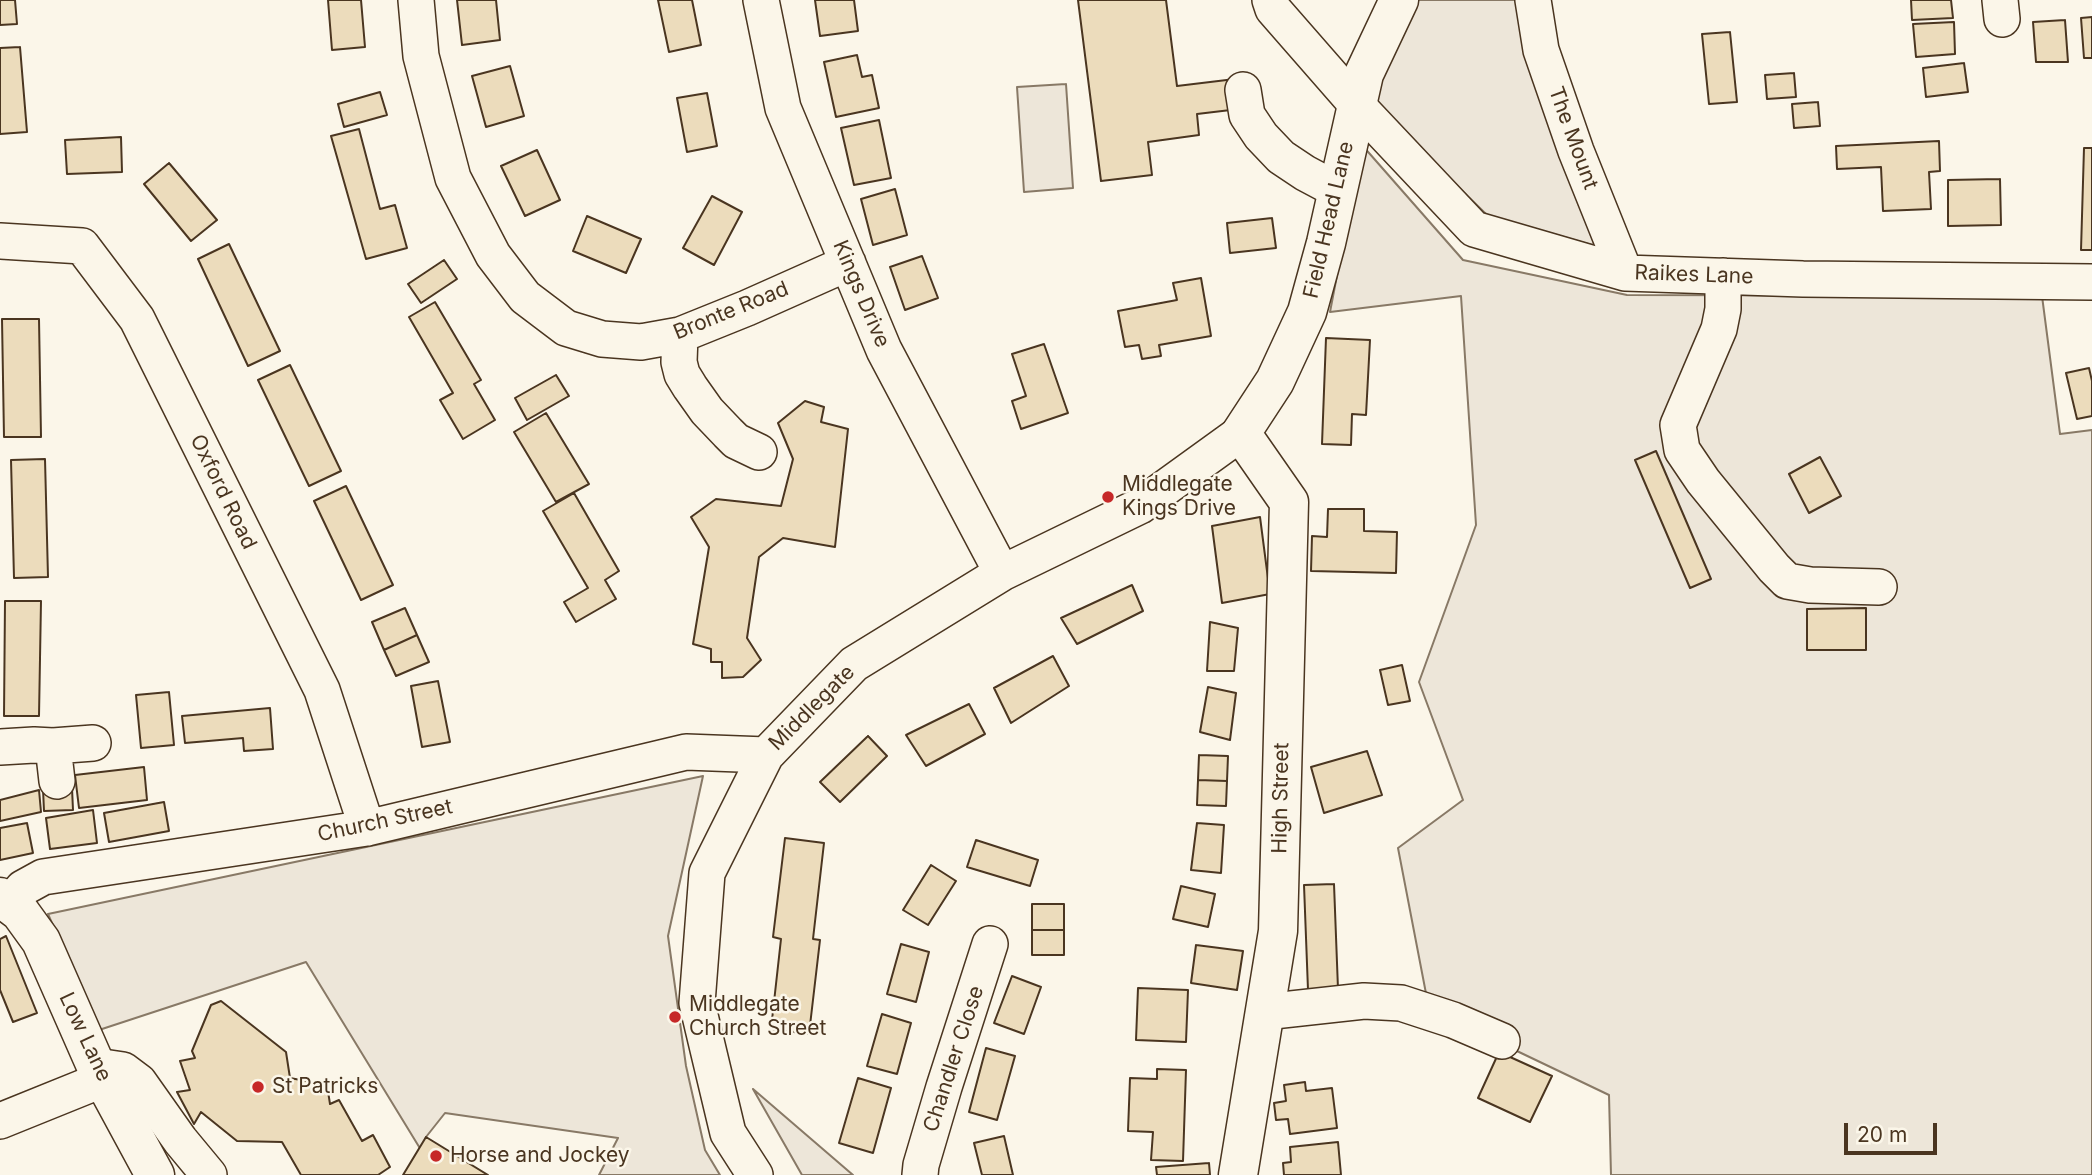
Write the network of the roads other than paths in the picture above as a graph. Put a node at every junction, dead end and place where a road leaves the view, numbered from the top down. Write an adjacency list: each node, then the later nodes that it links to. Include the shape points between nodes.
1 (416, 0): 14 (street, Bronte Road, via 421,56 453,178 492,255 525,297 566,328 602,339 641,342)
2 (761, 0): 10 (street, Kings Drive, via 783,108)
3 (1270, 0): 7 (street, Raikes Lane)
4 (1399, 0): 7 (main road, Field Head Lane, via 1364,75)
5 (1533, 0): 11 (street, The Mount, via 1541,50)
6 (1243, 90): 8 (street, via 1247,115 1281,157)
7 (1356, 104): 8 (main road, Field Head Lane); 11 (street, Raikes Lane, via 1474,229)
8 (1338, 190): 15 (main road, Field Head Lane, via 1307,312 1275,381)
9 (0, 241): 24 (street, Oxford Road, via 82,246 137,319 322,690)
10 (848, 263): 14 (street, Bronte Road); 17 (street, Kings Drive, via 884,350)
11 (1625, 273): 12 (street, Raikes Lane)
12 (1723, 276): 13 (street, Raikes Lane); 18 (street, via 1719,330 1678,425 1682,450 1787,581)
13 (2092, 282)
14 (680, 335): 16 (street, via 679,362 690,387 736,441)
15 (1241, 433): 17 (street, Middlegate, via 1140,506); 27 (main road, High Street, via 1289,502 1278,931)
16 (759, 452)
17 (1002, 573): 22 (street, Middlegate, via 854,664)
18 (1879, 587)
19 (93, 743): 21 (street)
20 (0, 747): 21 (street)
21 (53, 747): 23 (street)
22 (766, 755): 24 (street, Church Street, via 686,752); 33 (street, Middlegate, via 707,873 697,1003 728,1133)
23 (57, 781)
24 (366, 828): 25 (street, Church Street, via 43,877)
25 (5, 900): 29 (main road, Low Lane, via 20,912 41,942)
26 (990, 944): 34 (street, Chandler Close)
27 (1264, 1012): 28 (street, via 1363,1001 1401,1003); 35 (main road, High Street)
28 (1502, 1041)
29 (100, 1073): 30 (street); 31 (main road, Low Lane); 32 (street, via 123,1070 139,1082)
30 (0, 1121)
31 (155, 1175)
32 (209, 1175)
33 (755, 1175)
34 (920, 1175)
35 (1238, 1175)

